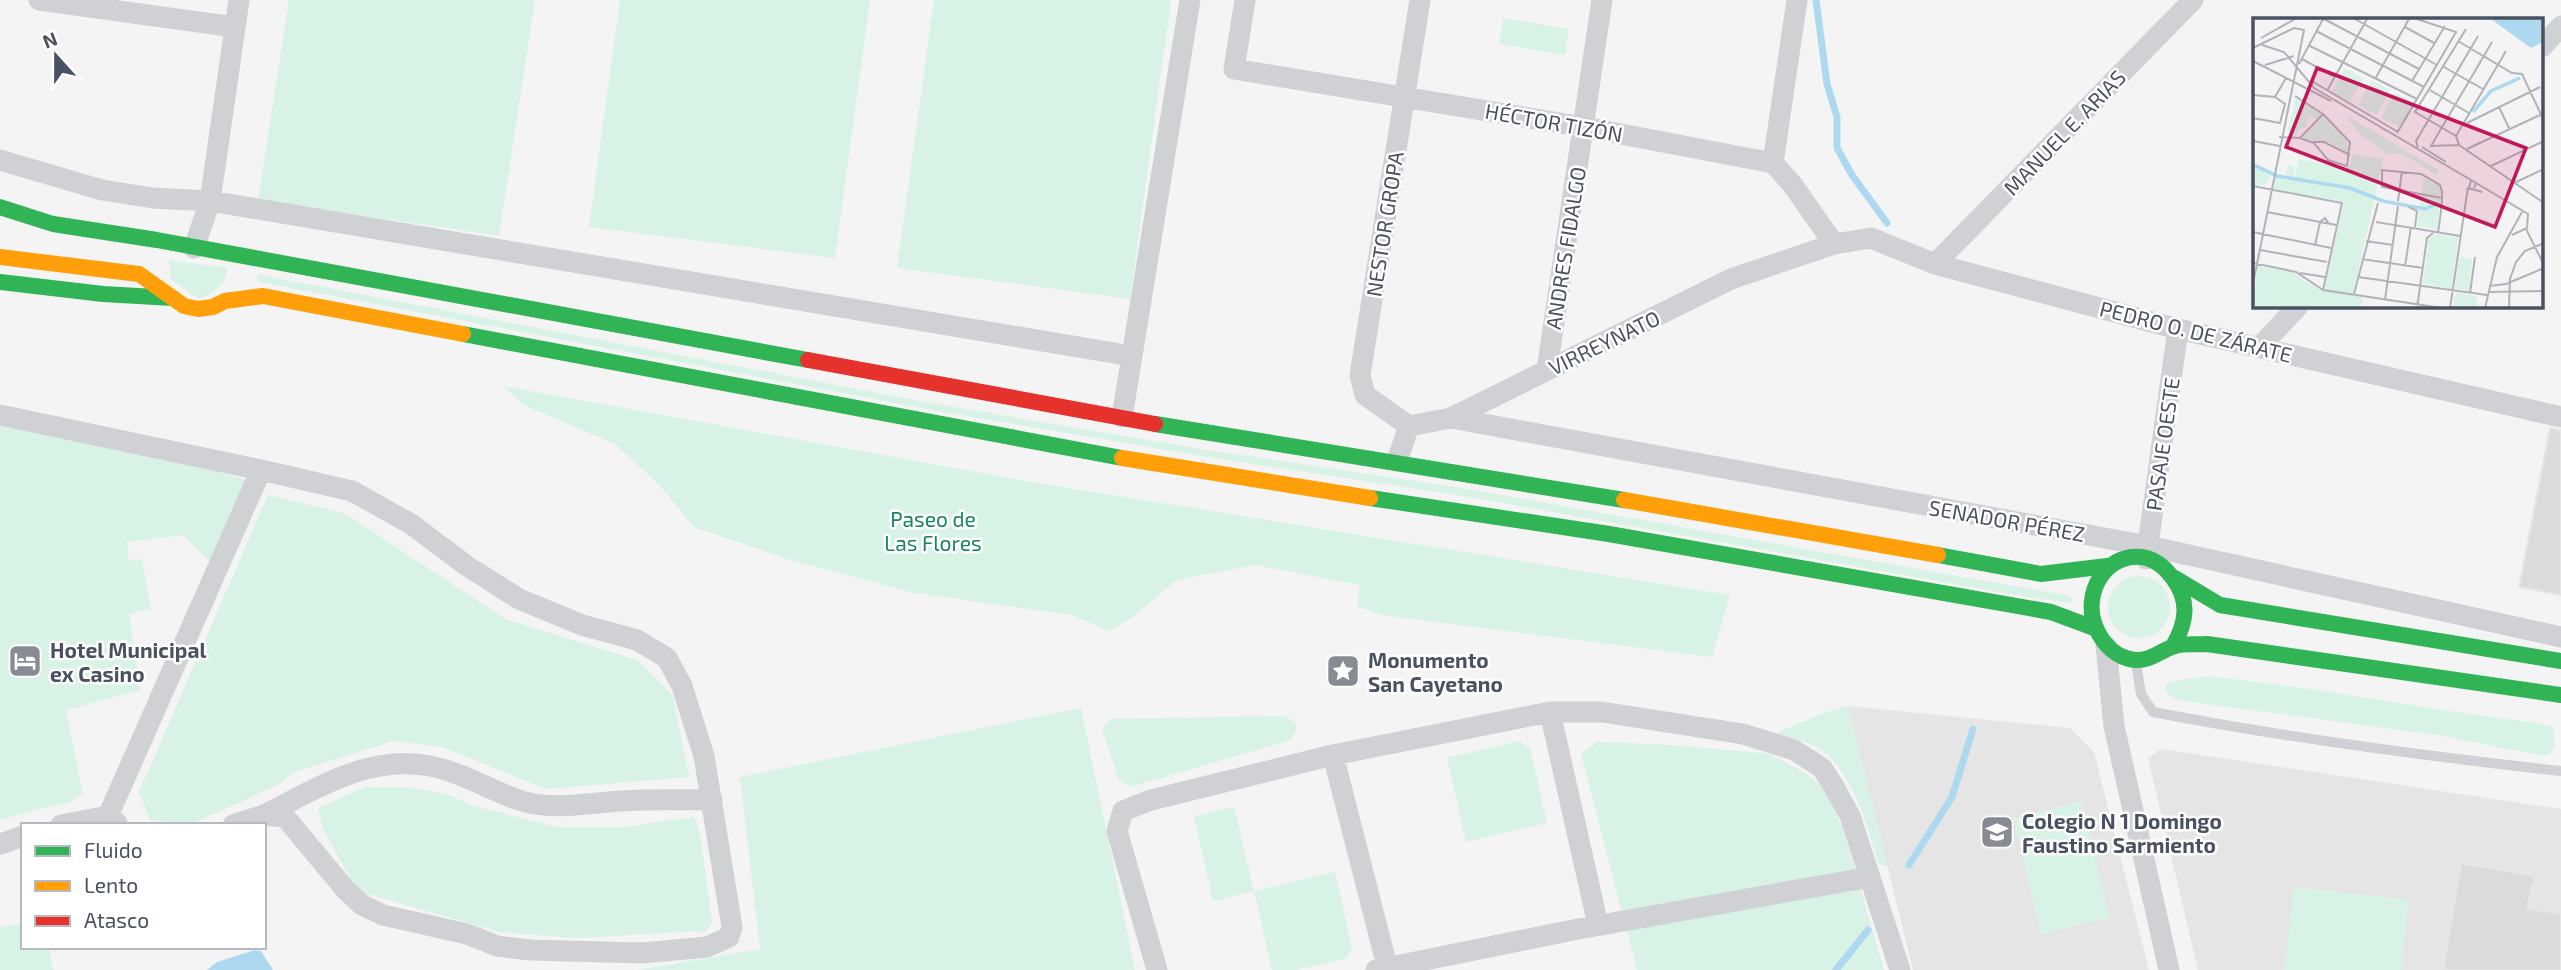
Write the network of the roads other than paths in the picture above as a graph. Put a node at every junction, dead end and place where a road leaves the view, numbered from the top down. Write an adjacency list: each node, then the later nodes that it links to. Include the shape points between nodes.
1 (39, 0): 10 (street)
2 (239, 0): 10 (street)
3 (1190, 0): 30 (street)
4 (1245, 0): 12 (street, HÉCTOR TIZÓN, via 1234,69)
5 (1420, 0): 12 (street, NESTOR GROPA)
6 (1602, 0): 13 (street, ANDRES FIDALGO)
7 (1797, 0): 15 (street)
8 (2193, 0): 23 (street, MANUEL E. ARIAS)
9 (2561, 26): 11 (street)
10 (235, 27): 16 (street)
11 (2544, 45)
12 (1404, 96): 13 (street, HÉCTOR TIZÓN); 36 (street, NESTOR GROPA, via 1360,375 1365,395)
13 (1584, 127): 15 (street, HÉCTOR TIZÓN); 31 (street, ANDRES FIDALGO)
14 (0, 160): 16 (street, via 102,190)
15 (1773, 163): 18 (street)
16 (210, 201): 19 (street); 30 (street)
17 (0, 207): 20 (main road)
18 (1834, 244): 23 (street, PEDRO O. DE ZÁRATE, via 1871,239); 31 (street, VIRREYNATO, via 1731,279)
19 (194, 248): 20 (main road); 21 (main road)
20 (155, 252): 25 (main road)
21 (243, 256): 26 (main road, via 240,280); 33 (main road)
22 (0, 257): 25 (main road, via 139,274)
23 (1935, 264): 28 (street, PEDRO O. DE ZÁRATE)
24 (0, 282): 25 (main road, via 103,294)
25 (168, 293): 26 (main road, via 184,306 198,309)
26 (225, 301): 42 (main road, via 263,296 1157,465 1609,534 2038,610)
27 (2296, 308): 29 (street)
28 (2178, 329): 29 (street, PEDRO O. DE ZÁRATE); 39 (street, PASAJE OESTE)
29 (2260, 347): 34 (street, PEDRO O. DE ZÁRATE)
30 (1132, 356): 33 (street)
31 (1547, 370): 35 (street, VIRREYNATO)
32 (0, 415): 38 (street)
33 (1122, 417): 37 (main road)
34 (2561, 417)
35 (1451, 418): 36 (street, VIRREYNATO); 39 (street, SENADOR PÉREZ)
36 (1409, 426): 37 (street)
37 (1397, 461): 40 (main road, via 2041,574)
38 (261, 470): 51 (street, via 352,491 411,524 519,599 582,625 636,640 667,658 682,686); 53 (street)
39 (2147, 552): 40 (main road); 41 (main road); 43 (street, SENADOR PÉREZ)
40 (2108, 566): 42 (main road, via 2096,579 2090,596 2090,614)
41 (2175, 578): 44 (main road, via 2186,613 2183,631); 46 (main road, via 2220,605)
42 (2100, 637): 45 (main road, via 2119,655); 63 (street, via 2114,726)
43 (2561, 637)
44 (2173, 646): 45 (main road, via 2156,658); 47 (main road, via 2207,644)
45 (2135, 660): 50 (lane, via 2141,694 2153,712 2393,752)
46 (2561, 661)
47 (2561, 695)
48 (1550, 712): 49 (street); 58 (street, via 1602,712 1731,732 1794,750 1822,768 1833,785 1850,816); 59 (street)
49 (1333, 755): 60 (street); 61 (street, via 1151,800 1124,811 1117,831)
50 (2561, 771)
51 (712, 800): 52 (street, via 560,806 525,802 429,765 388,764 354,770); 52 (street, via 732,927 729,937 707,947 642,953 497,946 467,934 383,915 362,905 345,889 285,817)
52 (264, 815): 55 (street)
53 (113, 820): 54 (street)
54 (82, 823)
55 (239, 823)
56 (21, 837): 57 (street)
57 (0, 844)
58 (1870, 877): 59 (street); 62 (street)
59 (1598, 925): 60 (street)
60 (1384, 969)
61 (1157, 970)
62 (1900, 970)
63 (2169, 970)

